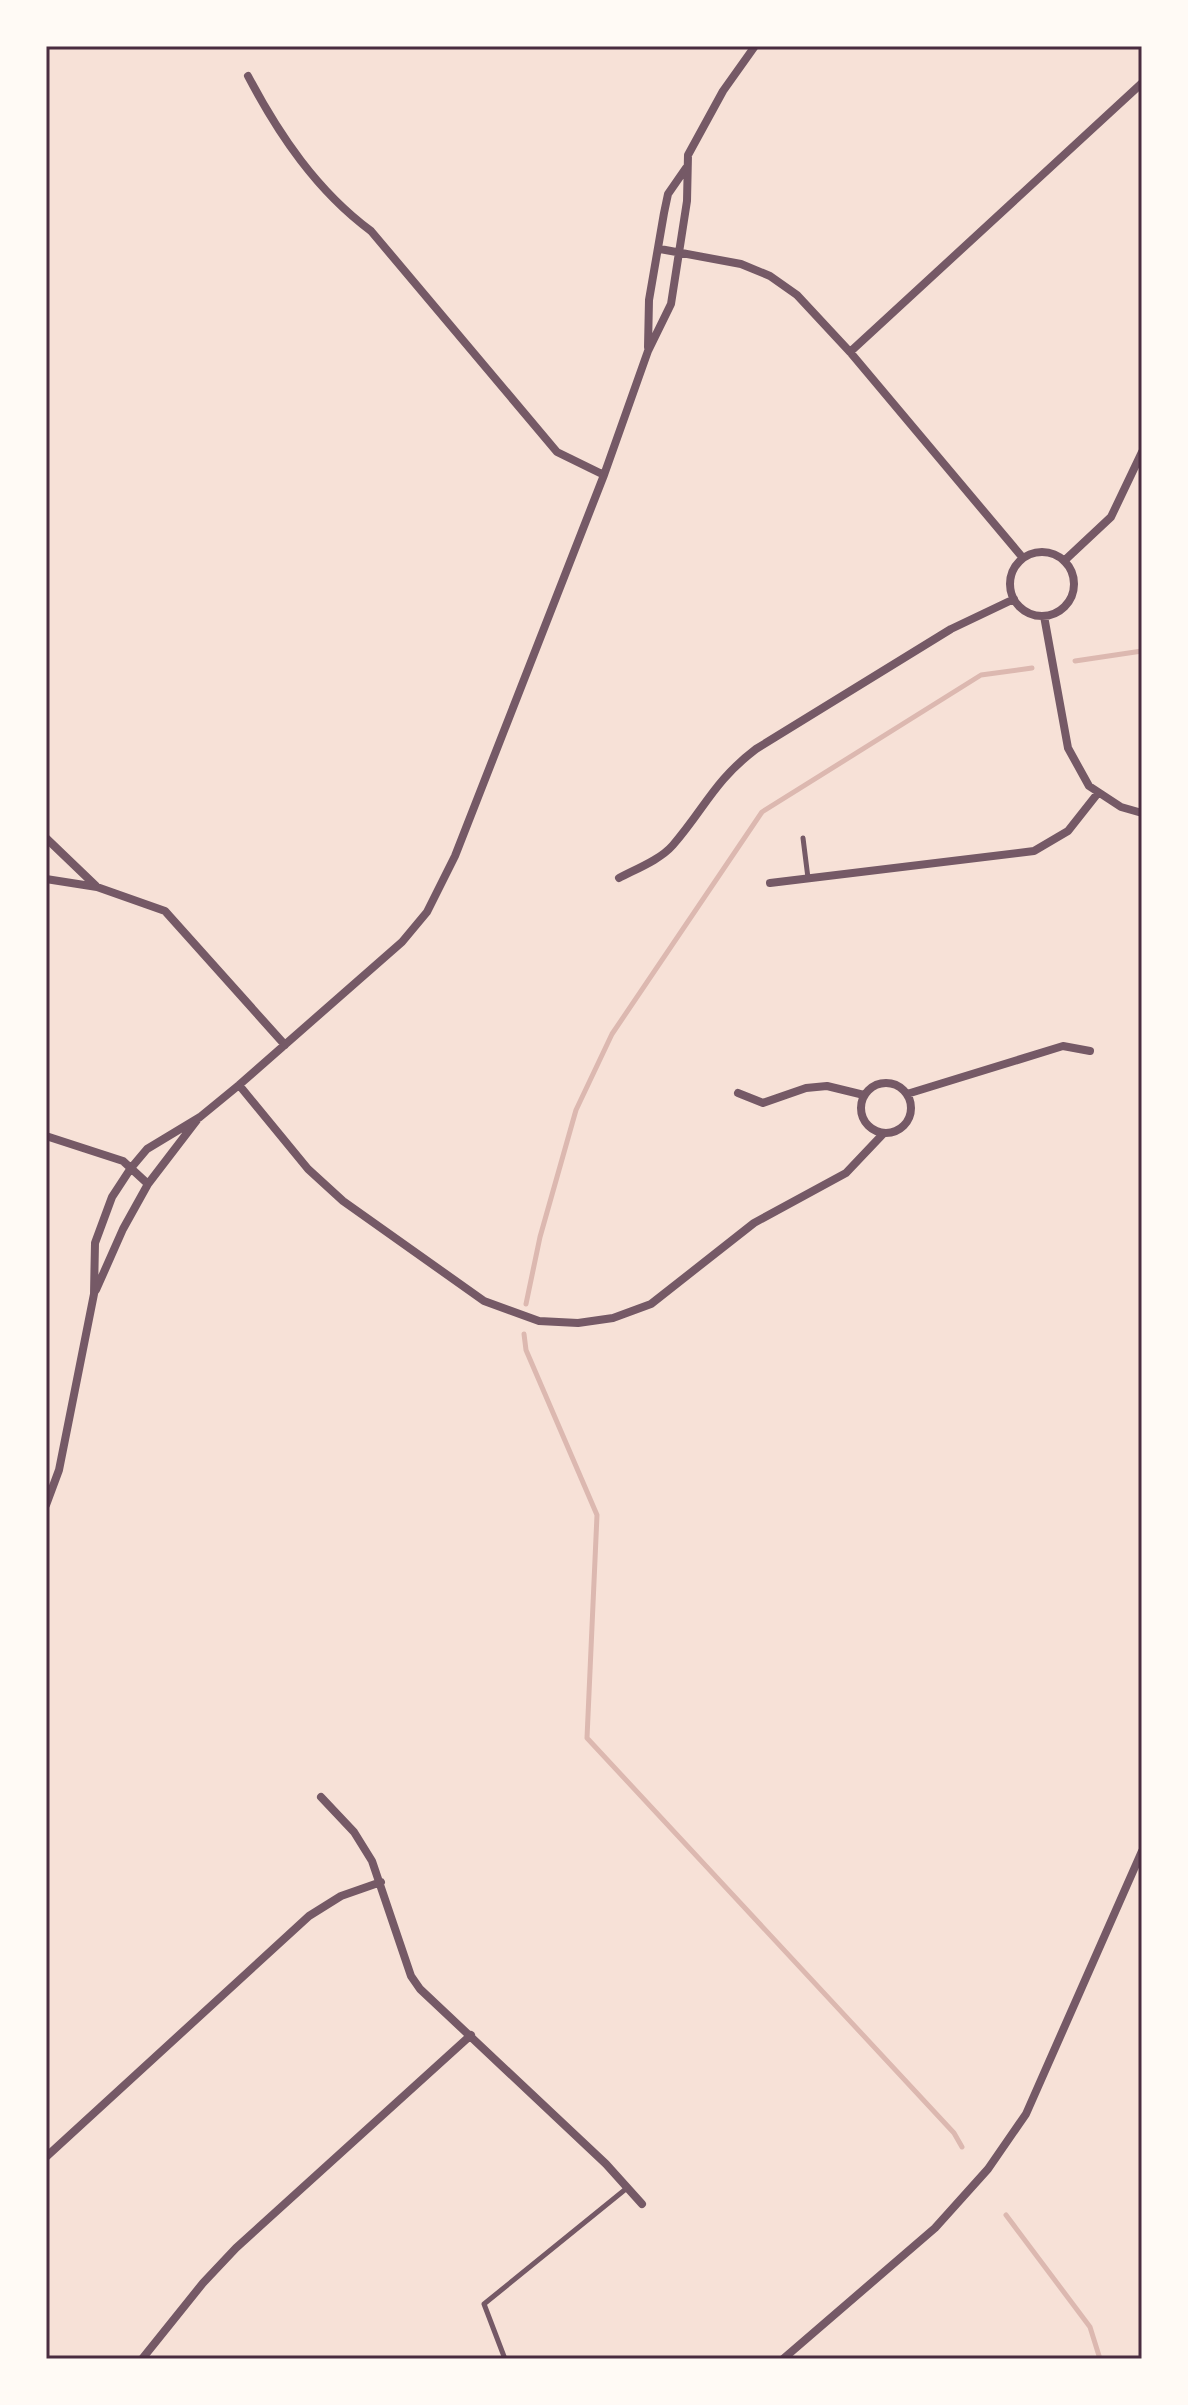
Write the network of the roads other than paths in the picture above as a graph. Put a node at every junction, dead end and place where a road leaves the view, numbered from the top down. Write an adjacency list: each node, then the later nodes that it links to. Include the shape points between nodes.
1 (755, 46): 4 (street, via 699,133)
2 (248, 76): 10 (street, via 272,121 337,206 371,231 557,452)
3 (1142, 83): 8 (street)
4 (686, 168): 5 (street, via 668,194); 6 (street)
5 (660, 249): 6 (street); 7 (street, via 649,300)
6 (680, 252): 7 (street, via 671,304); 8 (street, via 741,264 770,276 797,295)
7 (648, 351): 10 (street)
8 (850, 352): 11 (street)
9 (1142, 452): 12 (street, via 1111,517)
10 (604, 475): 24 (street, via 455,856 427,912 370,972)
11 (1023, 558): 12 (street, via 1044,552); 13 (street, via 1011,577)
12 (1064, 561): 14 (street, via 1074,583 1070,599)
13 (1014, 599): 14 (street, via 1024,610); 19 (street, via 951,629 756,749 730,769 672,847)
14 (1044, 616): 15 (street, via 1068,748)
15 (1098, 793): 16 (street); 20 (street, via 1068,831 1034,851)
16 (1142, 813)
17 (46, 838): 23 (street)
18 (803, 838): 20 (lane)
19 (619, 878)
20 (808, 878): 22 (street)
21 (46, 879): 23 (street)
22 (770, 883)
23 (97, 887): 24 (street, via 165,911)
24 (285, 1045): 26 (street)
25 (1090, 1051): 28 (street, via 1063,1046)
26 (239, 1085): 30 (street); 31 (street, via 308,1169 343,1201 484,1301 539,1321 601,1320 651,1304 754,1223 846,1173)
27 (738, 1093): 29 (street, via 763,1103 827,1086)
28 (907, 1094): 29 (street, via 886,1082); 31 (street, via 910,1118 899,1130)
29 (864, 1095): 31 (street, via 863,1120)
30 (200, 1117): 33 (street, via 147,1149); 34 (street)
31 (883, 1134)
32 (46, 1136): 33 (street)
33 (131, 1168): 34 (street); 35 (street, via 98,1232)
34 (148, 1184): 35 (street)
35 (94, 1294): 36 (street, via 59,1470)
36 (46, 1505)
37 (321, 1797): 40 (street, via 364,1845)
38 (1142, 1851): 39 (street)
39 (1140, 1862): 47 (street, via 1026,2114 988,2169 935,2228)
40 (381, 1882): 41 (street, via 411,1976 431,2003); 42 (street, via 341,1896 309,1916)
41 (471, 2035): 43 (street); 45 (street, via 236,2248)
42 (46, 2157)
43 (627, 2187): 44 (street); 46 (lane, via 484,2304)
44 (642, 2204)
45 (142, 2359)
46 (505, 2359)
47 (783, 2359)

